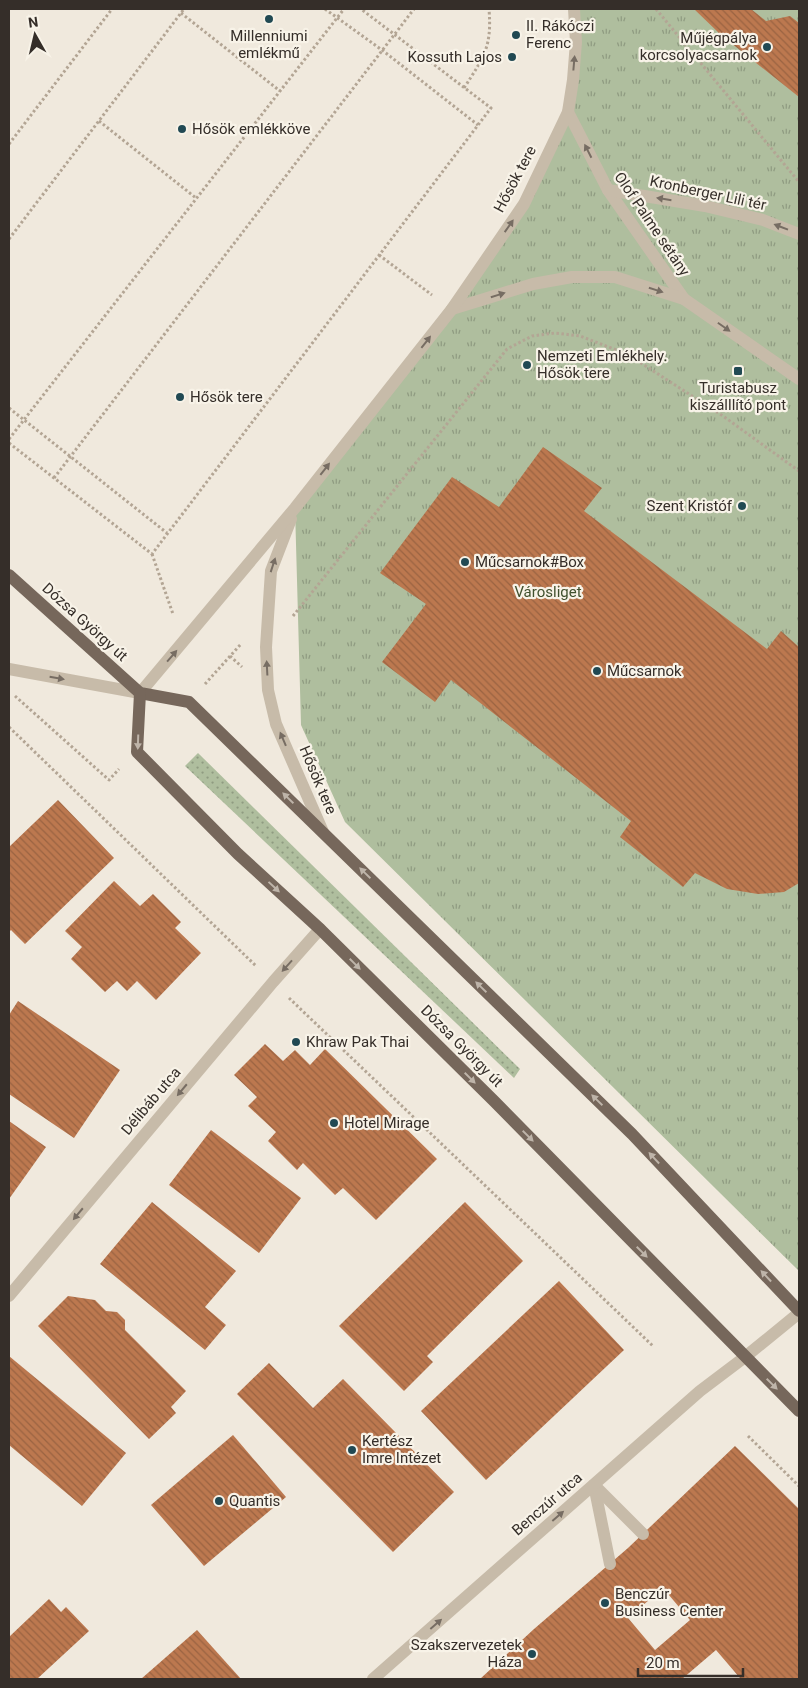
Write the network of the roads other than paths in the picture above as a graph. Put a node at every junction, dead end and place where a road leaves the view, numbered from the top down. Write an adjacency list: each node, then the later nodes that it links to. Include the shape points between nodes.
1 (574, 9): 2 (street, Hősök tere, one-way to 1, via 576,42)
2 (568, 112): 3 (street, Olof Palme sétány, one-way to 2); 6 (street, Hősök tere, one-way to 2, via 524,204)
3 (608, 190): 4 (street, Kronberger Lili tér, one-way to 3, via 763,220 705,206); 5 (street, Olof Palme sétány)
4 (799, 234)
5 (684, 299): 6 (street, Olof Palme sétány, one-way to 5, via 533,284 572,277 615,277); 7 (street, Olof Palme sétány, one-way to 7)
6 (452, 309): 8 (street, Hősök tere, one-way to 6)
7 (799, 379)
8 (295, 508): 11 (street, Hősök tere, one-way to 8); 12 (street, Hősök tere, one-way to 8, via 276,724 268,690 266,647 271,570)
9 (9, 575): 11 (main road, Dózsa György út)
10 (9, 669): 11 (street, one-way to 11)
11 (140, 693): 12 (main road, one-way to 11, via 189,702); 13 (main road, Dózsa György út, one-way to 13, via 137,752 238,854)
12 (323, 832): 15 (main road, one-way to 12, via 632,1134)
13 (320, 930): 14 (street, Délibáb utca, one-way to 14); 16 (main road, Dózsa György út, one-way to 16, via 501,1108)
14 (9, 1296)
15 (799, 1312): 16 (street, Benczúr utca)
16 (745, 1357): 17 (main road, Dózsa György út, one-way to 17); 18 (street, Benczúr utca, via 700,1391)
17 (799, 1411)
18 (594, 1485): 19 (street); 20 (street); 21 (street, Benczúr utca, one-way to 18)
19 (643, 1534)
20 (610, 1564)
21 (373, 1679)

